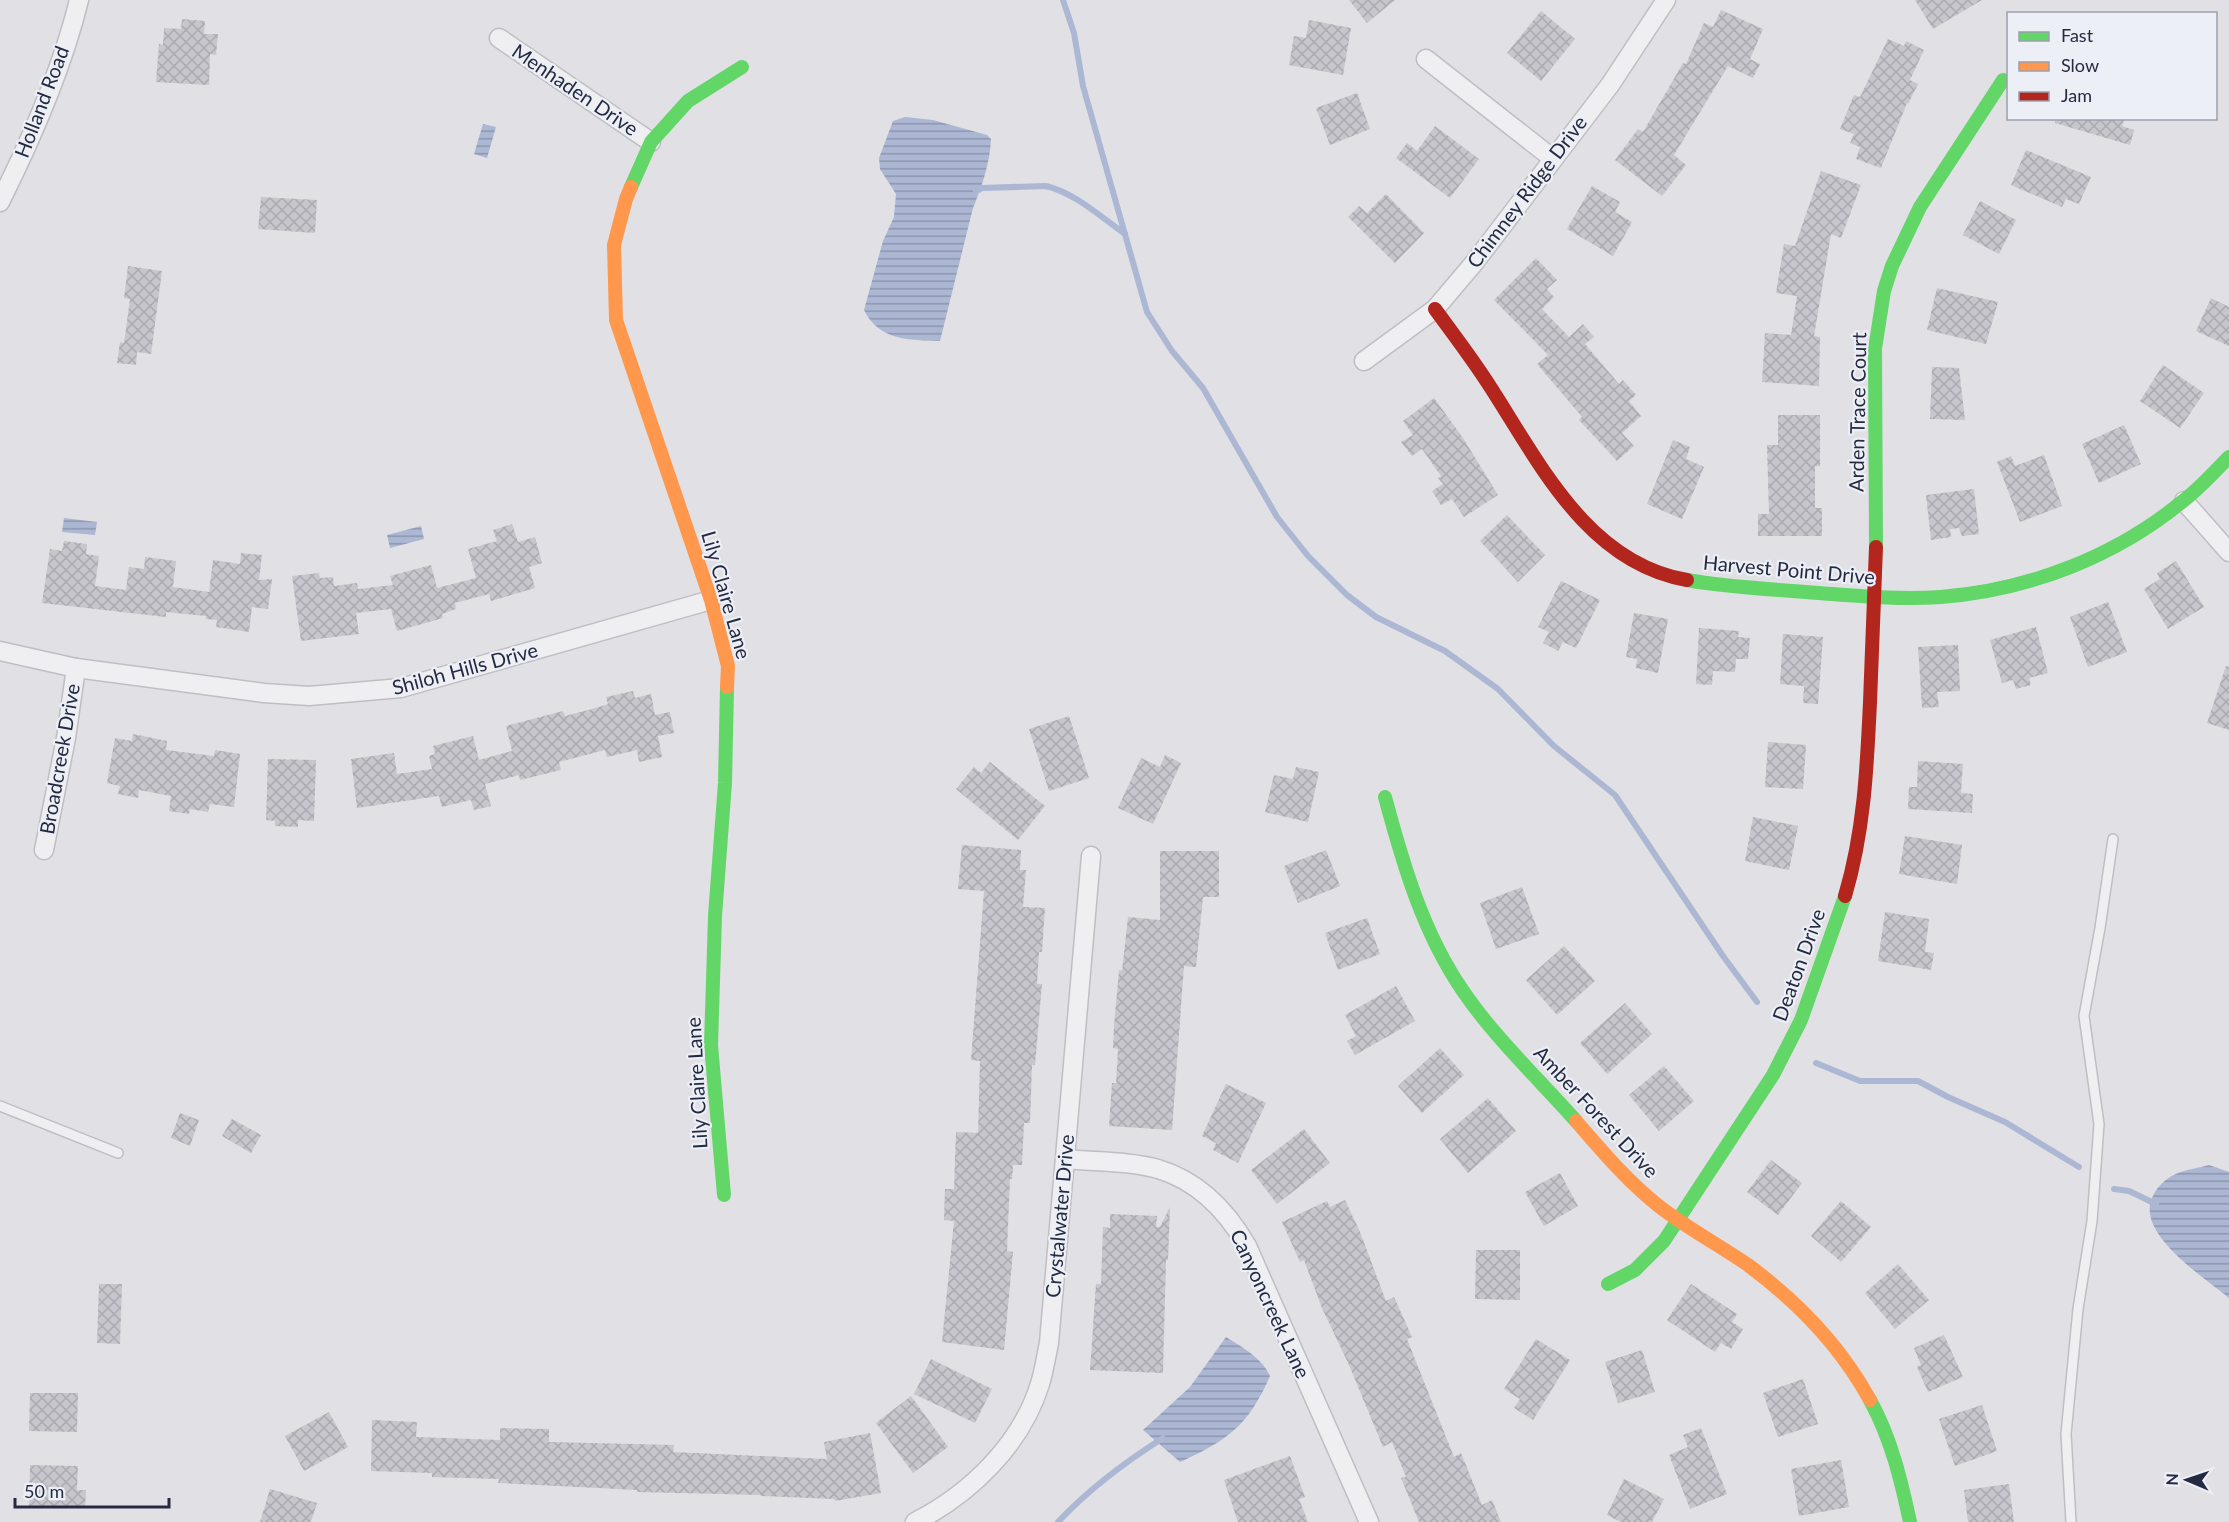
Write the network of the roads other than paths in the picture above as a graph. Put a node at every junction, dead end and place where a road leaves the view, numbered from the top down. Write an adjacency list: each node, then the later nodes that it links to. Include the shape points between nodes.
1 (79, 0): 9 (street, Holland Road, via 56,75)
2 (1666, 0): 8 (street, Chimney Ridge Drive, via 1610,85)
3 (499, 38): 7 (street, Menhaden Drive)
4 (1426, 59): 8 (street)
5 (742, 67): 7 (street, Lily Claire Lane, via 687,101)
6 (2003, 80): 15 (street, Arden Trace Court, via 1920,207 1884,291 1874,378)
7 (651, 142): 16 (street, Lily Claire Lane, via 626,199 614,245 616,320)
8 (1552, 158): 10 (street, Chimney Ridge Drive, via 1474,263)
9 (0, 202)
10 (1434, 309): 11 (street, Chimney Ridge Drive); 15 (street, Harvest Point Drive, via 1490,386 1532,455 1581,519 1627,558 1669,577 1716,585)
11 (1364, 362)
12 (2229, 457): 13 (street, Harvest Point Drive)
13 (2184, 501): 14 (street); 15 (street, Harvest Point Drive, via 2110,549 2021,584 1939,597)
14 (2229, 552)
15 (1874, 597): 27 (street, Deaton Drive, via 1863,821 1840,912 1786,1051)
16 (711, 600): 18 (street, Shiloh Hills Drive, via 453,675 370,692 309,696 264,693); 26 (street, Lily Claire Lane, via 728,666 711,1045)
17 (0, 651): 18 (street, Shiloh Hills Drive)
18 (76, 668): 21 (street, Broadcreek Drive)
19 (1385, 797): 27 (street, Amber Forest Drive, via 1399,854 1443,958 1462,989 1622,1172)
20 (2113, 839): 32 (lane, via 2084,1016 2099,1124 2092,1221 2078,1309 2066,1434)
21 (44, 850)
22 (1091, 856): 25 (street, Crystalwater Drive)
23 (0, 1106): 24 (lane)
24 (118, 1153)
25 (1066, 1159): 29 (street, Crystalwater Drive, via 1049,1343 1040,1385 1017,1432 978,1480); 30 (street, Canyoncreek Lane, via 1158,1169 1183,1179 1220,1206 1247,1246)
26 (723, 1194)
27 (1680, 1220): 28 (street, Deaton Drive, via 1635,1270); 31 (street, Amber Forest Drive, via 1783,1291 1836,1344 1862,1382 1886,1432 1904,1486)
28 (1608, 1284)
29 (915, 1522)
30 (1369, 1522)
31 (1910, 1522)
32 (2071, 1522)

